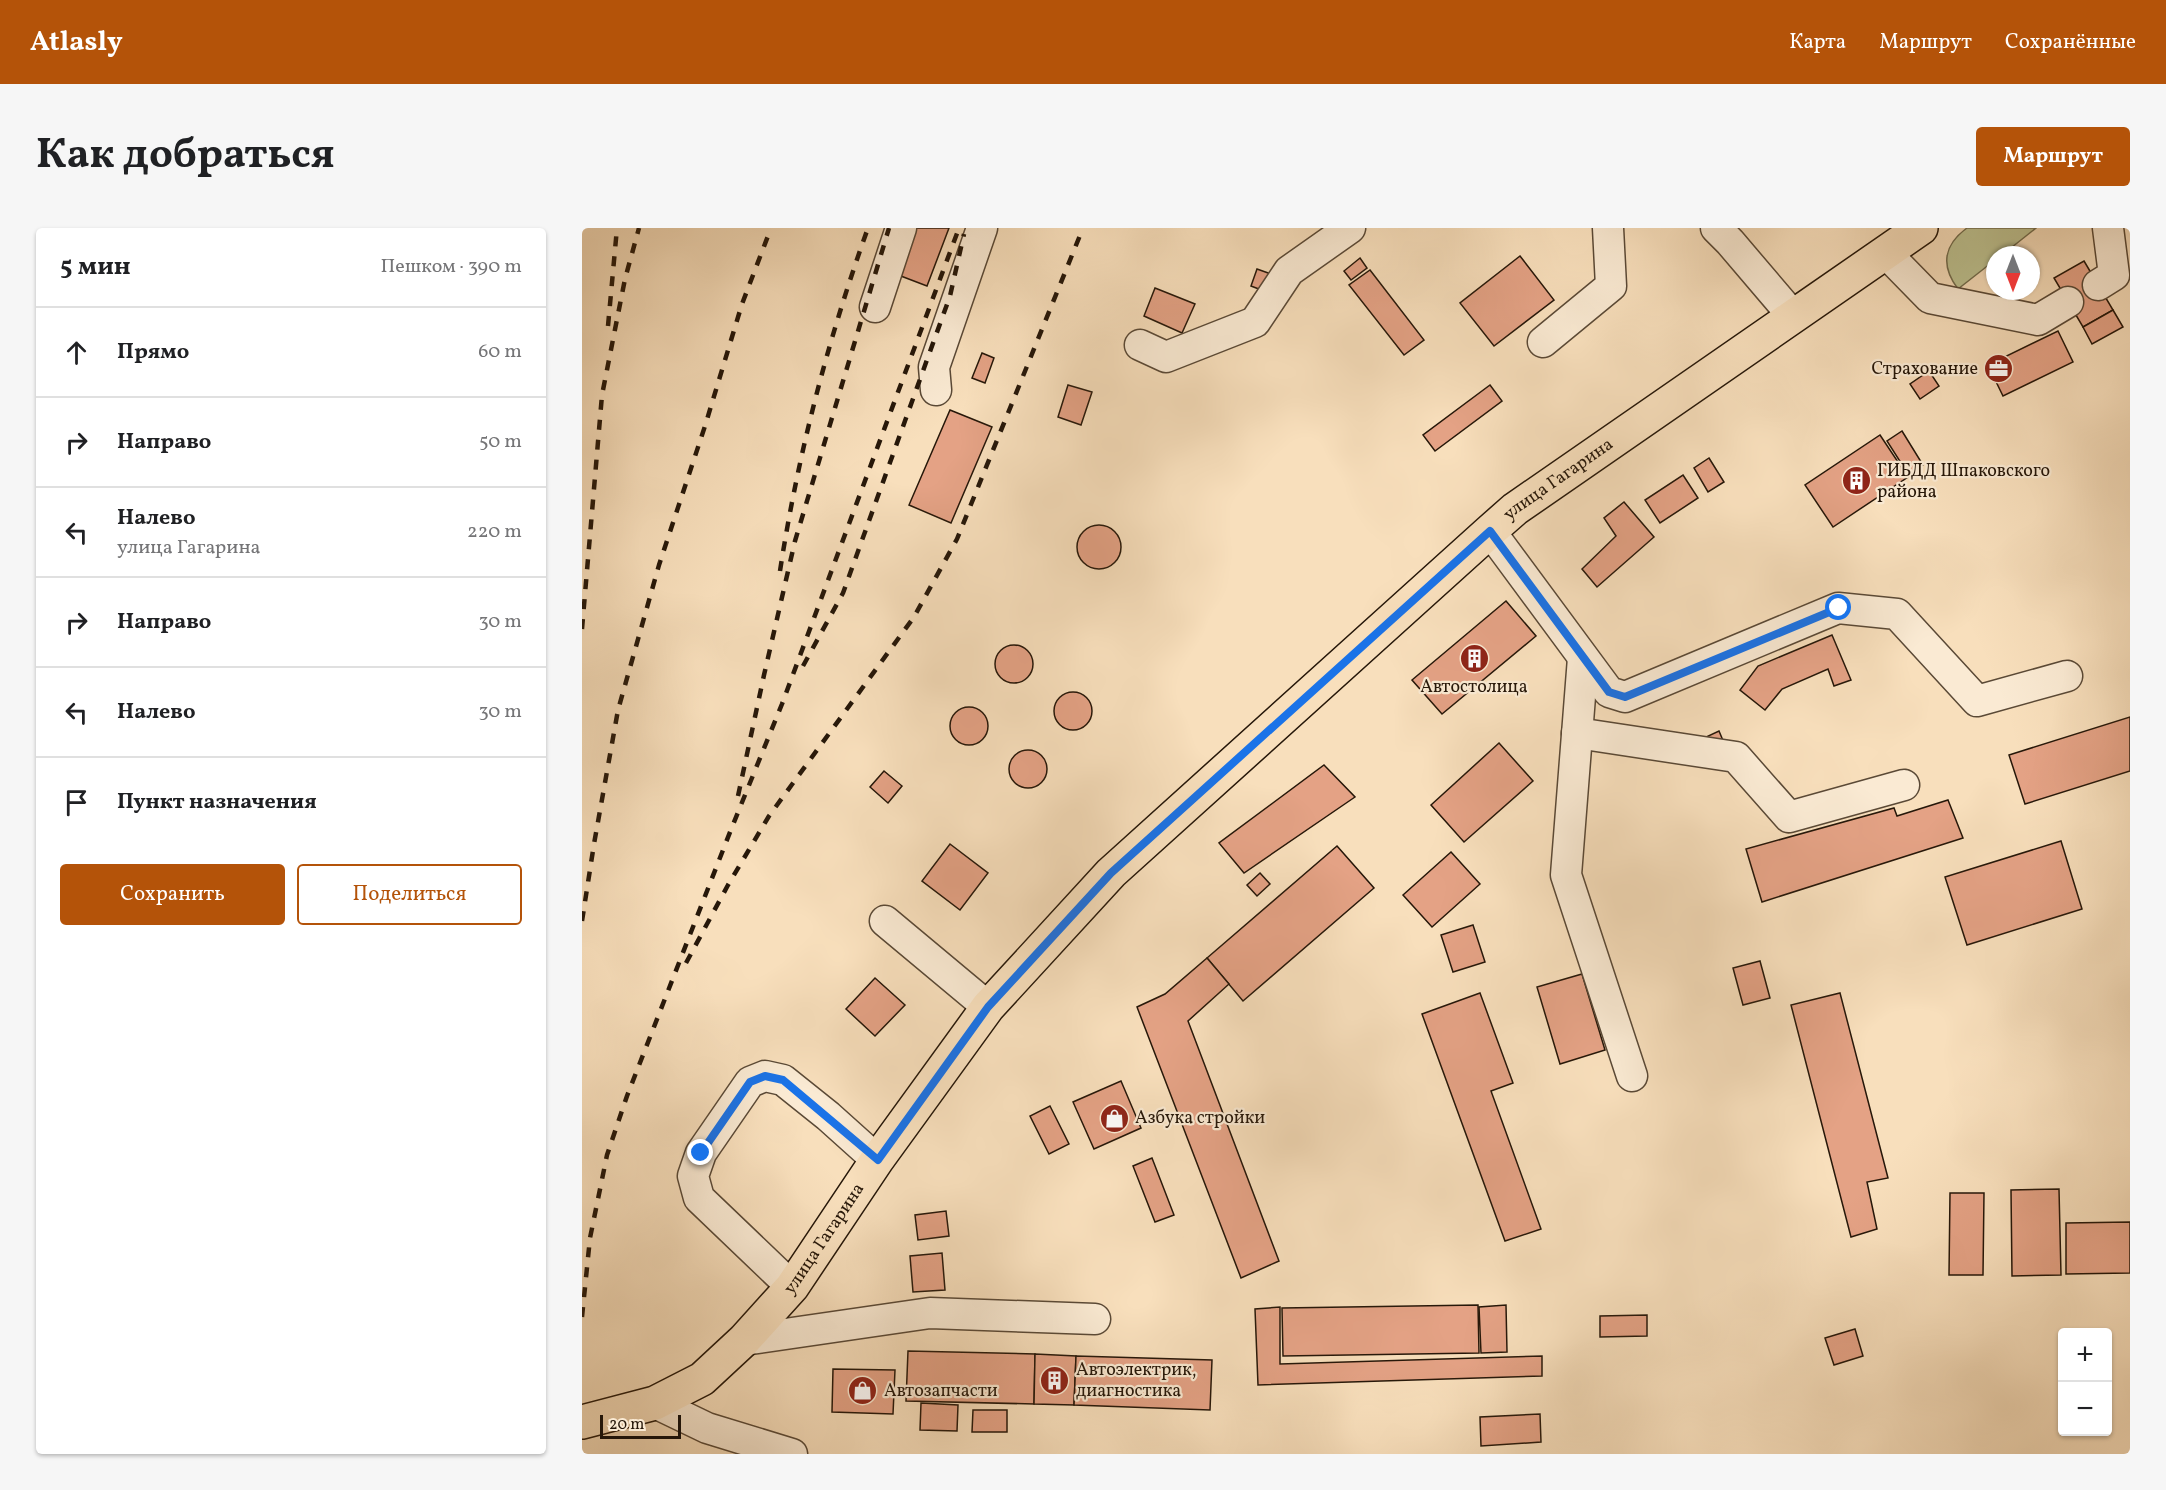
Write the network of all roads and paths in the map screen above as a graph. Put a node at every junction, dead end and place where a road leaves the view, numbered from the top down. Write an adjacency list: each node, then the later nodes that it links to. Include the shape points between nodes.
1 (901, 228): 11 (street)
2 (982, 228): 15 (street, via 934,367)
3 (1350, 228): 14 (street, via 1288,271 1255,322 1166,357)
4 (1608, 228): 13 (street, via 1611,286)
5 (1921, 228): 8 (main road, улица Гагарина)
6 (2108, 228): 9 (street, via 2114,275)
7 (1732, 233): 12 (street)
8 (1885, 252): 10 (street, via 1930,298 2038,320); 12 (main road, улица Гагарина)
9 (2098, 285)
10 (2068, 302)
11 (875, 307)
12 (1793, 316): 16 (main road, улица Гагарина, via 1515,509)
13 (1542, 342)
14 (1140, 345)
15 (936, 390)
16 (1490, 531): 17 (street); 22 (main road, улица Гагарина, via 1111,873)
17 (1583, 658): 18 (street, via 1609,692 1625,697 1839,608 1897,614 1977,701); 19 (street)
18 (2067, 676)
19 (1577, 733): 20 (street, via 1736,757 1790,817); 23 (street, via 1566,875)
20 (1904, 785)
21 (885, 921): 22 (street)
22 (988, 1007): 24 (main road, улица Гагарина)
23 (1632, 1076)
24 (878, 1160): 25 (main road, улица Гагарина); 25 (street, via 783,1080 765,1076 750,1082 701,1153 693,1176 699,1198)
25 (792, 1287): 27 (main road, улица Гагарина)
26 (1095, 1319): 27 (street, via 930,1313)
27 (744, 1340): 28 (main road, улица Гагарина, via 702,1379)
28 (655, 1403): 29 (main road, улица Гагарина); 30 (street, via 706,1428)
29 (582, 1422)
30 (792, 1454)

